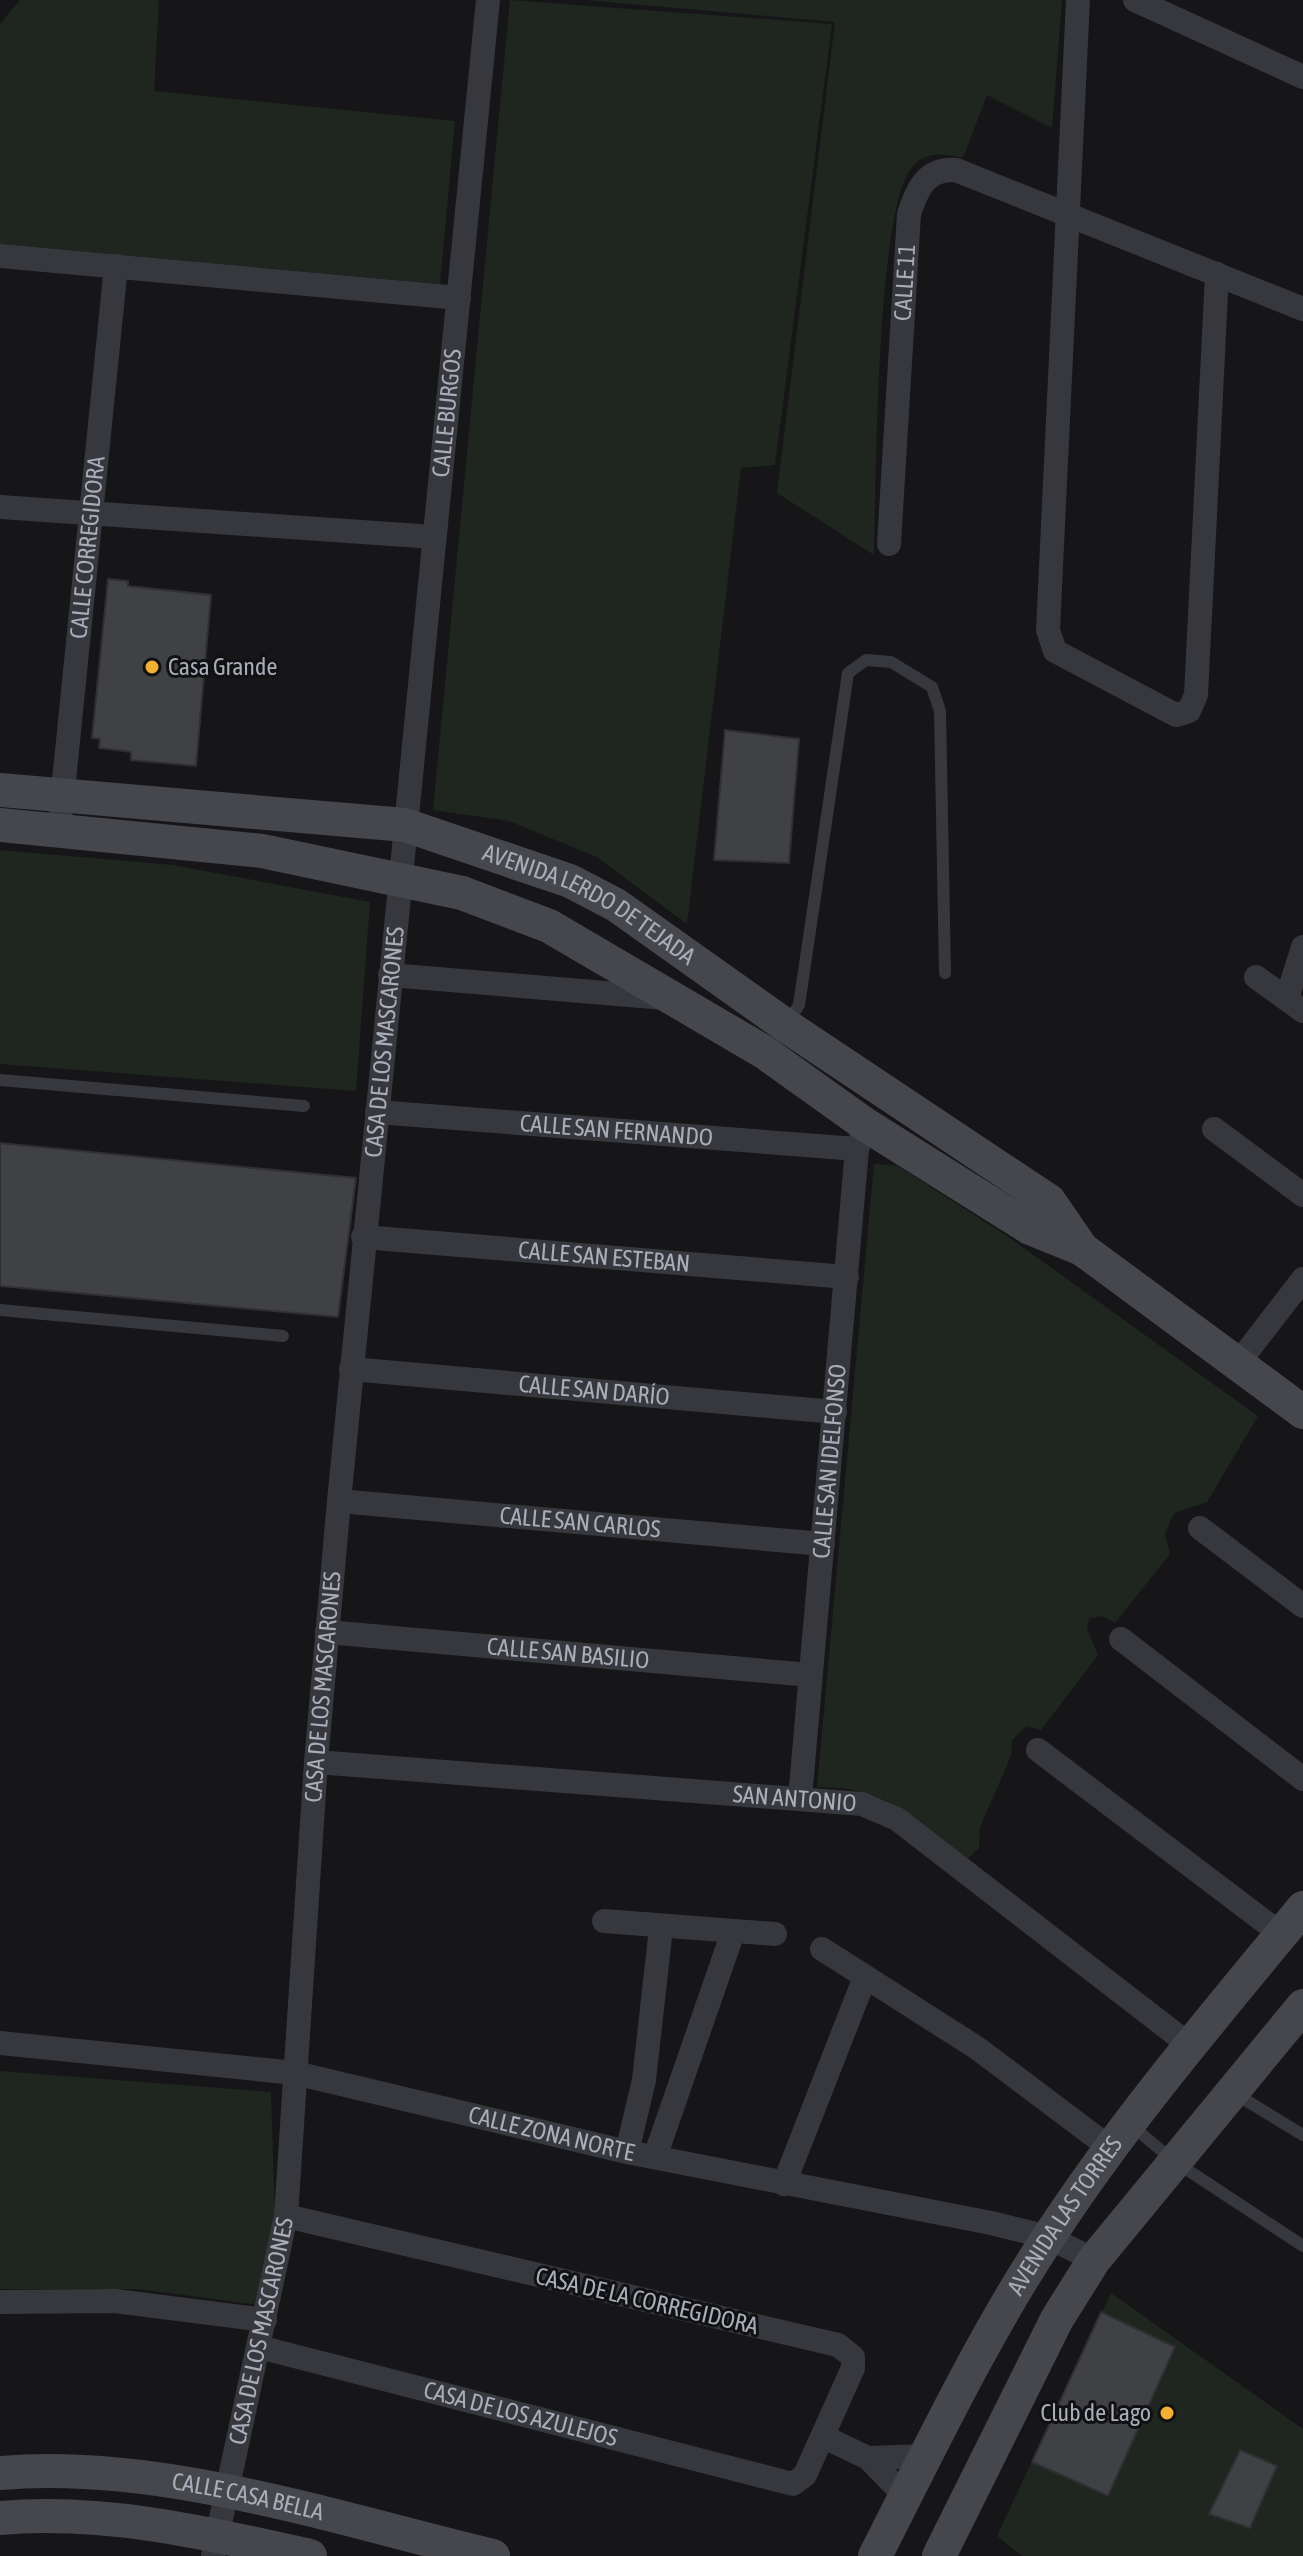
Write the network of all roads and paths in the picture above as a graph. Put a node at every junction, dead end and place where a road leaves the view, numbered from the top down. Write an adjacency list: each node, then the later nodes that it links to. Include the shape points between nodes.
1 (488, 0): 9 (street, CALLE BURGOS)
2 (1078, 0): 5 (street)
3 (1135, 0): 4 (street)
4 (1303, 77)
5 (1069, 215): 8 (street, CALLE 11); 8 (street, via 1048,630 1055,651 1176,715 1189,711 1196,695); 14 (street, CALLE 11, via 956,170 928,177 915,195 909,214)
6 (0, 256): 7 (street)
7 (116, 266): 9 (street); 12 (street, CALLE CORREGIDORA)
8 (1217, 274): 10 (street, CALLE 11)
9 (459, 298): 13 (street, CALLE BURGOS)
10 (1303, 309)
11 (0, 507): 12 (street)
12 (91, 513): 13 (street); 16 (street, CALLE CORREGIDORA)
13 (434, 537): 18 (street, CALLE BURGOS)
14 (889, 544)
15 (0, 790): 16 (street, AVENIDA LERDO DE TEJADA)
16 (62, 795): 18 (street, AVENIDA LERDO DE TEJADA); 19 (street, CALLE CORREGIDORA)
17 (0, 825): 19 (street, AVENIDA LERDO DE TEJADA)
18 (405, 825): 20 (street, CASA DE LOS MASCARONES); 27 (street, AVENIDA LERDO DE TEJADA, via 570,881 616,905)
19 (59, 830): 20 (street, AVENIDA LERDO DE TEJADA, via 262,851)
20 (399, 877): 23 (street, CASA DE LOS MASCARONES); 25 (street, AVENIDA LERDO DE TEJADA, via 462,893 549,926)
21 (1303, 947): 26 (street)
22 (945, 973): 27 (lane, via 940,711 932,687 891,662 866,660 848,673 799,1005)
23 (390, 975): 25 (street); 30 (street, CASA DE LOS MASCARONES)
24 (1256, 977): 26 (street)
25 (668, 998): 27 (street, AVENIDA LERDO DE TEJADA)
26 (1295, 1004)
27 (775, 1039): 32 (street, AVENIDA LERDO DE TEJADA); 35 (street, AVENIDA LERDO DE TEJADA, via 1049,1201)
28 (0, 1080): 29 (lane)
29 (304, 1106)
30 (377, 1112): 32 (street, CALLE SAN FERNANDO); 34 (street, CASA DE LOS MASCARONES)
31 (1214, 1129): 33 (street)
32 (861, 1137): 35 (street, AVENIDA LERDO DE TEJADA, via 1030,1228); 36 (street, CALLE SAN IDELFONSO)
33 (1303, 1195)
34 (363, 1237): 36 (street, CALLE SAN ESTEBAN); 41 (street, CASA DE LOS MASCARONES)
35 (1082, 1249): 40 (street, AVENIDA LERDO DE TEJADA)
36 (847, 1277): 42 (street, CALLE SAN IDELFONSO)
37 (1303, 1279): 40 (street)
38 (0, 1310): 39 (lane)
39 (283, 1336)
40 (1239, 1362): 43 (street, AVENIDA LERDO DE TEJADA)
41 (351, 1369): 42 (street, CALLE SAN DARÍO); 44 (street, CASA DE LOS MASCARONES)
42 (835, 1412): 46 (street, CALLE SAN IDELFONSO)
43 (1303, 1412)
44 (339, 1501): 46 (street, CALLE SAN CARLOS); 48 (street, CASA DE LOS MASCARONES)
45 (1200, 1528): 47 (street)
46 (823, 1544): 50 (street, CALLE SAN IDELFONSO)
47 (1303, 1606)
48 (327, 1632): 50 (street, CALLE SAN BASILIO); 52 (street, CASA DE LOS MASCARONES)
49 (1121, 1639): 53 (street)
50 (810, 1675): 54 (street, CALLE SAN IDELFONSO)
51 (1038, 1750): 60 (street)
52 (316, 1762): 54 (street, SAN ANTONIO); 66 (street, CASA DE LOS MASCARONES)
53 (1303, 1779)
54 (800, 1798): 65 (street, SAN ANTONIO, via 862,1804 897,1819)
55 (1303, 1908): 60 (street, AVENIDA LAS TORRES)
56 (604, 1921): 57 (street)
57 (661, 1928): 58 (street); 67 (street)
58 (733, 1932): 59 (street); 68 (street)
59 (775, 1934)
60 (1281, 1934): 65 (street, AVENIDA LAS TORRES)
61 (822, 1949): 62 (street)
62 (865, 1977): 71 (street); 75 (street)
63 (1303, 2006): 69 (street, AVENIDA LAS TORRES)
64 (0, 2043): 66 (street, CALLE ZONA NORTE)
65 (1192, 2047): 71 (street, AVENIDA LAS TORRES)
66 (295, 2073): 72 (street, CALLE ZONA NORTE); 76 (street, CASA DE LOS MASCARONES)
67 (644, 2080): 68 (street); 72 (street)
68 (677, 2086): 73 (street)
69 (1232, 2092): 70 (lane); 74 (street, AVENIDA LAS TORRES)
70 (1303, 2135)
71 (1120, 2136): 74 (lane); 77 (street, AVENIDA LAS TORRES)
72 (627, 2152): 73 (street, CALLE ZONA NORTE)
73 (655, 2157): 75 (street, CALLE ZONA NORTE)
74 (1174, 2161): 78 (lane); 79 (street, AVENIDA LAS TORRES)
75 (784, 2184): 77 (street, CALLE ZONA NORTE)
76 (286, 2216): 81 (street, CASA DE LOS MASCARONES); 83 (street, CASA DE LA CORREGIDORA, via 838,2345 853,2357 853,2368)
77 (1048, 2237): 79 (street, CALLE ZONA NORTE); 84 (street, AVENIDA LAS TORRES)
78 (1303, 2246)
79 (1094, 2260): 92 (street, AVENIDA LAS TORRES, via 1057,2319)
80 (0, 2302): 81 (street, via 115,2301)
81 (265, 2320): 82 (street, CASA DE LOS MASCARONES)
82 (259, 2347): 87 (street, CASA DE LOS AZULEJOS); 88 (street, CASA DE LOS MASCARONES)
83 (824, 2437): 85 (street); 87 (street, CASA DE LA CORREGIDORA, via 800,2482)
84 (926, 2456): 85 (street); 89 (street, AVENIDA LAS TORRES)
85 (868, 2458): 89 (street)
86 (0, 2473): 88 (street, CALLE CASA BELLA, via 125,2474)
87 (783, 2484)
88 (228, 2493): 91 (street, CASA DE LOS MASCARONES); 94 (street, CALLE CASA BELLA)
89 (905, 2496): 95 (street, AVENIDA LAS TORRES)
90 (0, 2518): 91 (street, CALLE CASA BELLA, via 121,2519)
91 (216, 2546): 93 (street, CALLE CASA BELLA)
92 (948, 2546)
93 (310, 2556)
94 (493, 2556)
95 (875, 2556)

